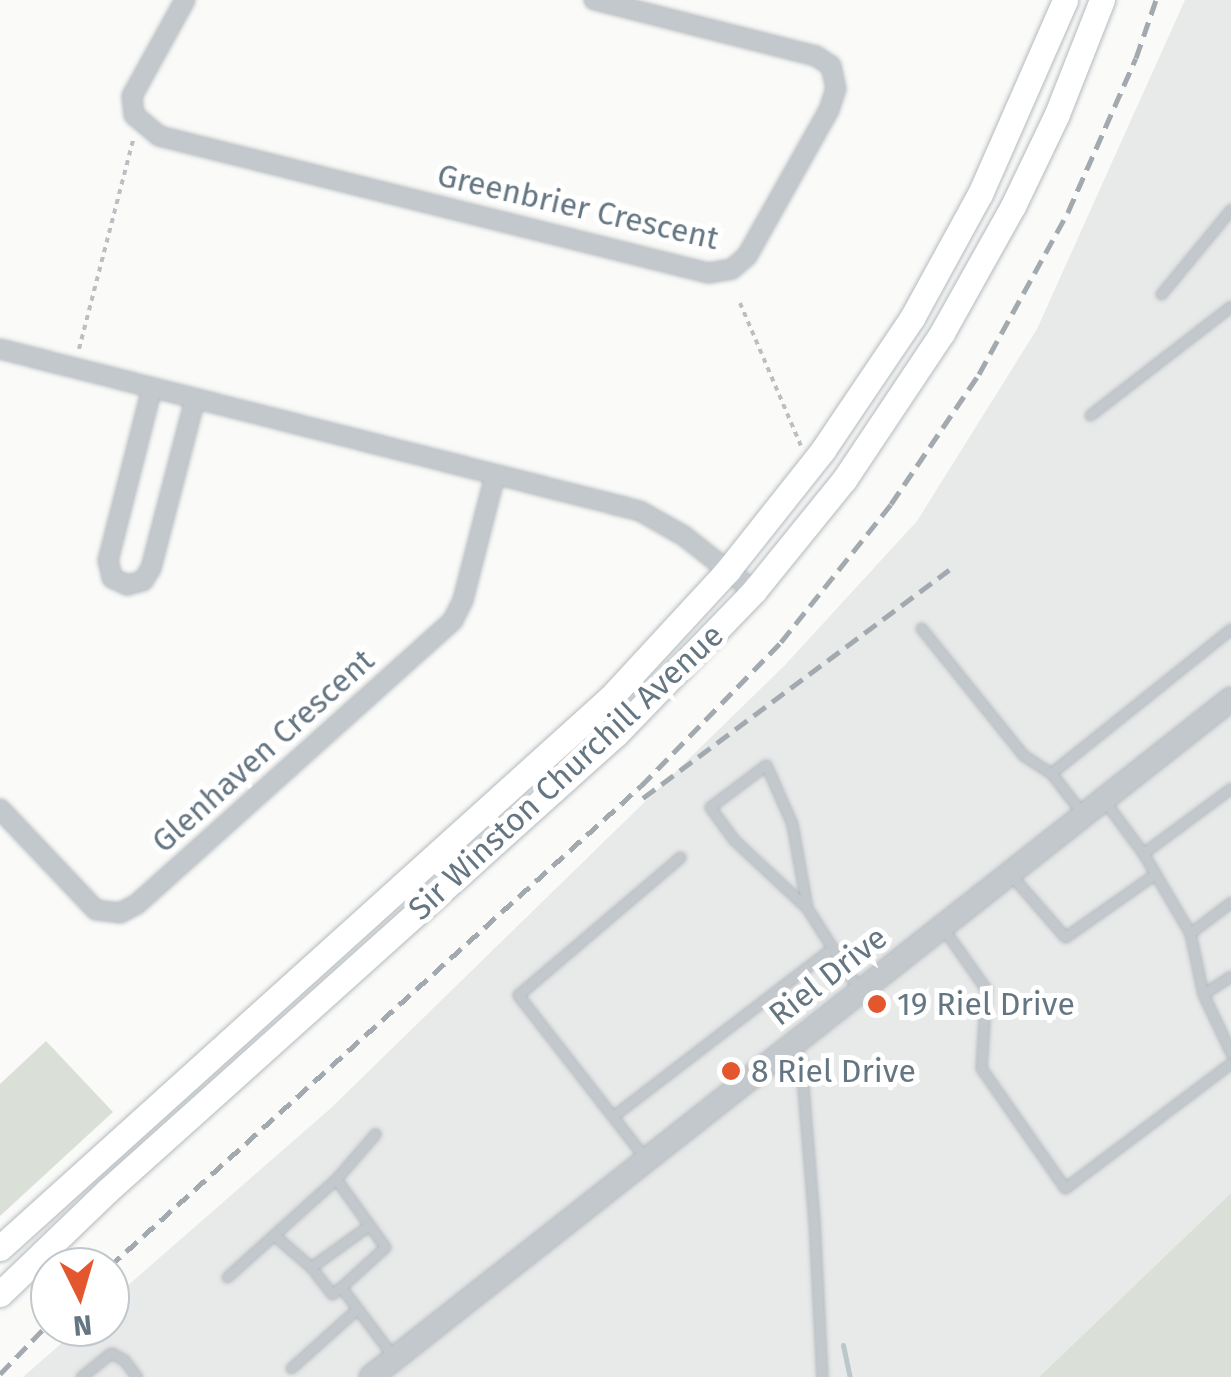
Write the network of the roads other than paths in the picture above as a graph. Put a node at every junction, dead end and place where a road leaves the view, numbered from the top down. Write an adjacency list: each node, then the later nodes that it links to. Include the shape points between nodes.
1 (185, 0): 2 (street, Greenbrier Crescent, via 132,96 134,115 159,136 708,272 732,270 747,256 834,99 831,66 816,56)
2 (594, 0)
3 (1065, 0): 13 (main road, Sir Winston Churchill Avenue, via 980,194 912,318 823,450)
4 (1102, 0): 14 (main road, Sir Winston Churchill Avenue, via 1035,160 942,333 844,480)
5 (1231, 210): 6 (lane)
6 (1162, 294)
7 (1231, 306): 11 (lane)
8 (0, 349): 9 (street)
9 (152, 388): 10 (street); 10 (street, via 108,560 118,583 137,584 151,568)
10 (195, 399): 12 (street)
11 (1090, 415)
12 (495, 474): 13 (street, via 653,516); 21 (street, Glenhaven Crescent, via 453,620 137,904 120,913 96,910)
13 (728, 570): 14 (street); 44 (main road, Sir Winston Churchill Avenue, via 611,697)
14 (754, 591): 48 (main road, Sir Winston Churchill Avenue, via 616,734)
15 (921, 628): 18 (lane, via 1023,755)
16 (1231, 629): 18 (lane)
17 (1231, 699): 20 (street, Riel Drive)
18 (1050, 773): 22 (lane)
19 (1231, 788): 23 (lane)
20 (1103, 799): 22 (street, Riel Drive); 23 (lane)
21 (0, 809)
22 (1084, 815): 25 (street, Riel Drive)
23 (1142, 853): 26 (lane)
24 (680, 857): 38 (lane, via 518,995)
25 (1010, 874): 26 (lane, via 1065,938); 29 (street, Riel Drive)
26 (1155, 874): 30 (lane)
27 (1231, 902): 30 (lane)
28 (808, 908): 28 (lane, via 792,824 766,764 710,807 734,840); 31 (lane)
29 (942, 927): 33 (street, Riel Drive); 37 (lane, via 986,989 981,1068 1065,1188)
30 (1190, 933): 34 (lane)
31 (833, 947): 33 (lane); 38 (lane)
32 (1231, 976): 34 (lane)
33 (860, 992): 35 (street, Riel Drive)
34 (1203, 994): 36 (lane)
35 (794, 1044): 40 (street, Riel Drive); 55 (lane, via 811,1181)
36 (1231, 1054)
37 (1231, 1063)
38 (613, 1116): 40 (lane)
39 (374, 1134): 41 (lane)
40 (647, 1160): 50 (street, Riel Drive)
41 (336, 1179): 42 (lane); 43 (lane)
42 (368, 1226): 45 (lane); 47 (lane, via 384,1248)
43 (274, 1235): 45 (lane); 46 (lane)
44 (0, 1248)
45 (311, 1267): 47 (lane, via 332,1294)
46 (227, 1277)
47 (340, 1287): 49 (lane)
48 (0, 1294)
49 (357, 1309): 50 (lane); 51 (lane)
50 (394, 1358): 54 (street, Riel Drive)
51 (291, 1368)
52 (83, 1376): 53 (lane, via 111,1353)
53 (137, 1377)
54 (370, 1377)
55 (822, 1377)

